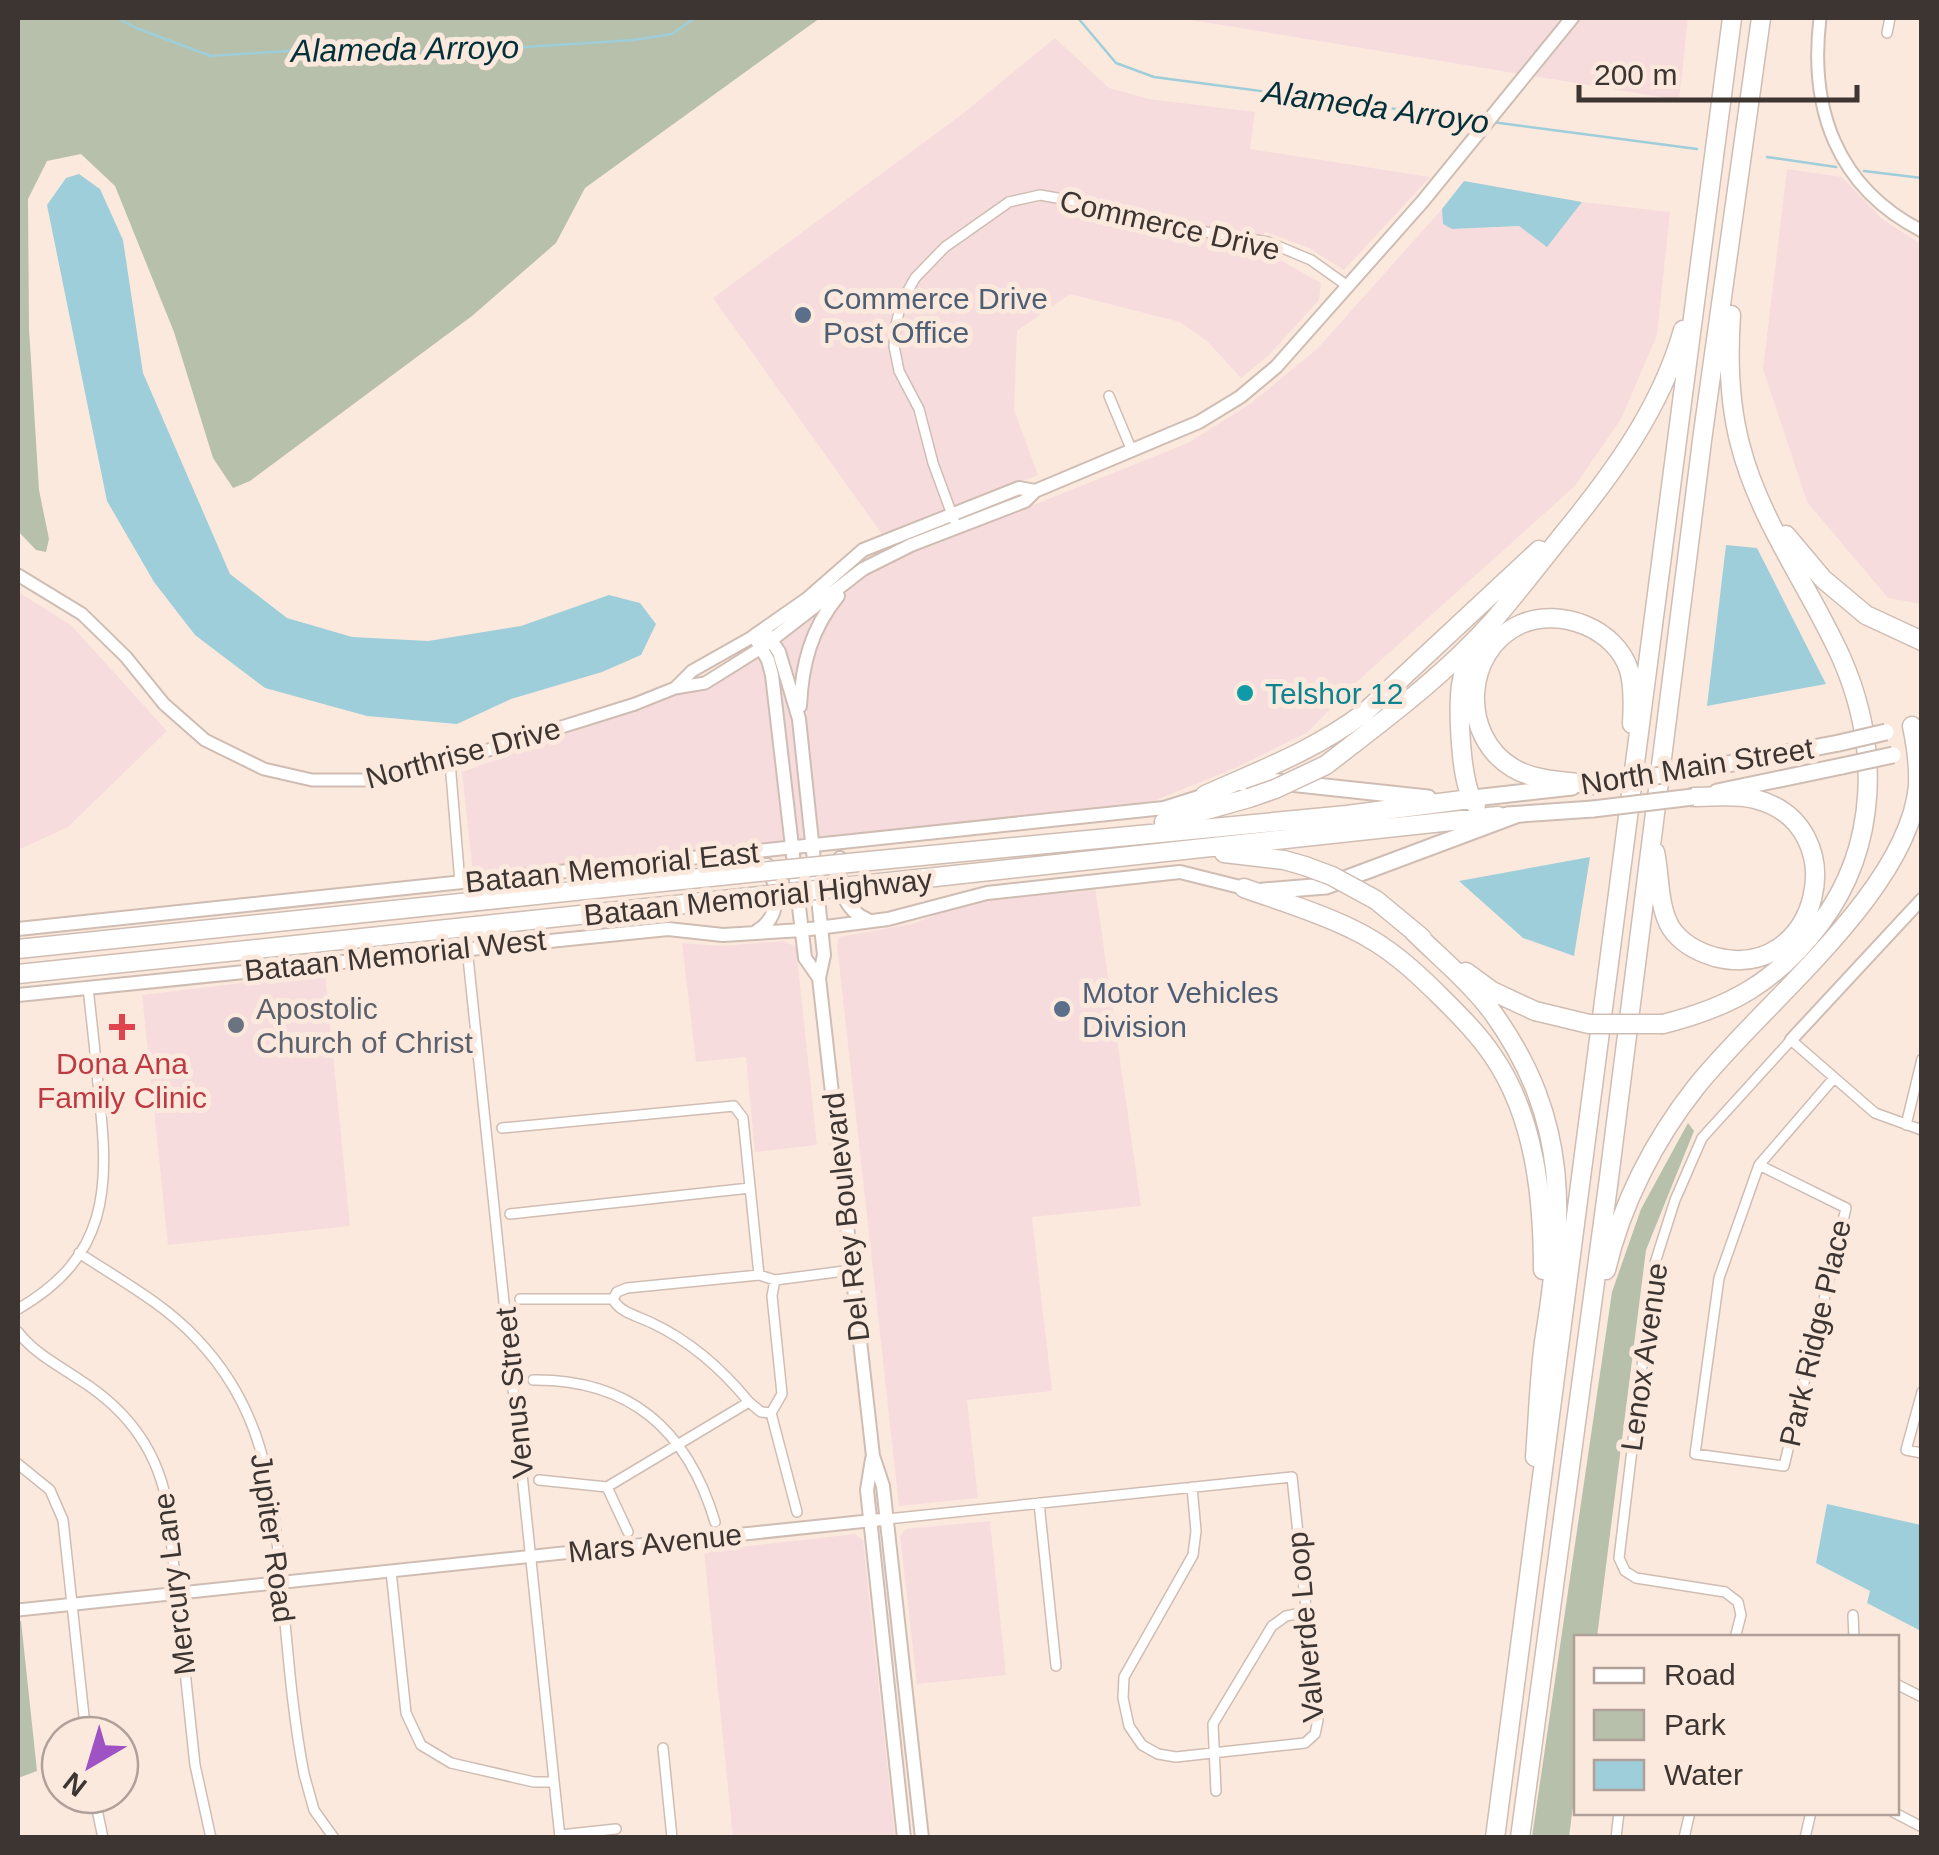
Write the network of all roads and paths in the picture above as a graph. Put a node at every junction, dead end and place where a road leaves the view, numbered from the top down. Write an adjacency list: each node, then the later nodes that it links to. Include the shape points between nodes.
1 (1572, 18): 10 (main road)
2 (1732, 18): 9 (highway)
3 (1761, 18): 7 (highway)
4 (1820, 18): 8 (street, via 1818,87 1838,151 1879,202)
5 (1890, 18): 6 (street)
6 (1887, 33)
7 (1739, 183): 13 (highway, via 1730,395); 33 (highway)
8 (1922, 231)
9 (1703, 232): 14 (highway, via 1666,377 1626,452); 27 (highway)
10 (1349, 287): 12 (main road, via 1240,396); 15 (street, Commerce Drive, via 1311,260 1268,242 1131,220 1040,194 1009,202 945,247 917,276 896,326 899,372 919,410)
11 (1109, 396): 12 (street)
12 (1132, 451): 15 (main road, via 1025,501)
13 (1756, 488): 20 (highway, via 1823,579 1866,614); 47 (highway, bridge, via 1853,686 1867,751 1861,842 1829,912 1794,956 1750,991 1663,1024 1589,1024 1535,1011 1492,991)
14 (1587, 506): 18 (highway); 29 (highway, via 1337,733)
15 (954, 520): 16 (main road); 19 (main road, via 863,550)
16 (863, 569): 19 (main road); 21 (main road, via 835,599 810,644)
17 (18, 574): 26 (street, Northrise Drive, via 82,614 180,720 246,762 287,776 345,783)
18 (1492, 621): 31 (highway, via 1461,682); 34 (highway, bridge, via 1418,692 1326,765 1275,790 1184,818)
19 (763, 639): 21 (main road, Del Rey Boulevard, via 788,678); 23 (main road, Del Rey Boulevard); 26 (street, Northrise Drive, via 705,682)
20 (1922, 641)
21 (799, 719): 24 (main road, Del Rey Boulevard)
22 (1917, 724): 25 (highway); 28 (main road, North Main Street, bridge)
23 (781, 737): 24 (main road); 38 (main road, Del Rey Boulevard)
24 (800, 737): 36 (main road, Del Rey Boulevard)
25 (1919, 749): 30 (main road, North Main Street, bridge); 75 (highway, via 1912,814 1889,866 1835,936 1694,1090 1637,1180 1612,1245)
26 (450, 762): 40 (street)
27 (1636, 766): 28 (highway, via 1629,668 1616,648 1599,631 1574,621 1522,624 1501,638 1479,671 1474,697 1481,734 1501,760 1527,775); 94 (highway)
28 (1595, 784): 31 (main road, North Main Street)
29 (1205, 795): 31 (main road, North Main Street, via 1262,780); 35 (main road, Bataan Memorial East, via 1164,808)
30 (1693, 796): 32 (main road, North Main Street, bridge); 33 (highway, via 1758,800 1797,826 1810,847 1817,885 1807,918 1783,944 1728,960 1684,942 1666,918)
31 (1470, 799): 32 (highway); 34 (highway, Bataan Memorial Highway)
32 (1507, 816): 37 (highway, Bataan Memorial Highway); 41 (main road, North Main Street, via 1326,886)
33 (1652, 833): 75 (highway)
34 (1078, 839): 50 (highway, Bataan Memorial Highway, bridge)
35 (856, 842): 36 (main road, Bataan Memorial East); 43 (main road, via 840,861 843,895 852,911)
36 (811, 846): 38 (main road, Bataan Memorial East); 44 (main road, Del Rey Boulevard)
37 (1204, 847): 47 (highway, bridge, via 1332,876); 51 (highway, Bataan Memorial Highway, bridge)
38 (794, 848): 39 (main road, Bataan Memorial East); 46 (main road, Del Rey Boulevard)
39 (751, 853): 40 (main road, Bataan Memorial East); 48 (main road, via 772,874 776,903 772,918)
40 (460, 883): 45 (main road, Bataan Memorial East)
41 (1244, 888): 43 (main road, Bataan Memorial West, via 1180,872 986,893); 72 (highway, via 1383,946 1438,994 1494,1058 1532,1148)
42 (1922, 899): 55 (street, Lenox Avenue)
43 (871, 921): 44 (main road, Bataan Memorial West)
44 (822, 927): 46 (main road, Bataan Memorial West); 52 (main road, Del Rey Boulevard)
45 (18, 929)
46 (802, 930): 48 (main road, Bataan Memorial West); 52 (main road, Del Rey Boulevard, via 807,964)
47 (1413, 931): 72 (highway, via 1490,1009 1542,1104 1558,1186)
48 (754, 932): 49 (main road, Bataan Memorial West, via 668,929)
49 (467, 948): 53 (main road, Bataan Memorial West); 92 (street, Venus Street)
50 (18, 949)
51 (21, 974)
52 (818, 978): 65 (main road, Del Rey Boulevard)
53 (88, 988): 54 (main road, Bataan Memorial West); 64 (street, via 106,1173 96,1220)
54 (18, 995)
55 (1791, 1040): 57 (street); 101 (street, Lenox Avenue, via 1702,1138 1675,1200 1654,1266 1619,1558 1636,1578 1725,1592 1738,1602)
56 (1922, 1059): 58 (street)
57 (1834, 1078): 58 (street, via 1875,1113); 61 (street, Park Ridge Place)
58 (1906, 1126): 60 (street)
59 (502, 1128): 62 (street, via 734,1106 743,1118)
60 (1922, 1130)
61 (1759, 1165): 61 (street, Park Ridge Place, via 1719,1278 1695,1454 1784,1466 1846,1208)
62 (750, 1188): 63 (street); 66 (street)
63 (510, 1214)
64 (79, 1254): 70 (street); 95 (street, Jupiter Road, via 179,1322 233,1386 268,1468)
65 (852, 1270): 67 (street); 80 (main road, Del Rey Boulevard)
66 (759, 1275): 67 (street); 68 (street, via 627,1288)
67 (775, 1280): 77 (street, via 782,1394)
68 (613, 1298): 69 (street); 76 (street, via 702,1354)
69 (520, 1299)
70 (18, 1309)
71 (18, 1332): 96 (street, Mercury Lane, via 107,1398 145,1442 164,1488)
72 (1544, 1343): 94 (highway)
73 (533, 1380): 78 (street, via 580,1383 624,1400)
74 (1922, 1392): 79 (street, via 1906,1450)
75 (1577, 1398): 125 (highway)
76 (748, 1402): 77 (street); 78 (street)
77 (771, 1413): 87 (street)
78 (680, 1444): 84 (street); 90 (street)
79 (1922, 1453)
80 (873, 1456): 88 (main road, Del Rey Boulevard); 89 (main road, Del Rey Boulevard)
81 (18, 1464): 97 (street, via 58,1504)
82 (1292, 1476): 85 (street, Mars Avenue); 99 (street, Valverde Loop)
83 (539, 1480): 84 (street)
84 (607, 1487): 91 (street)
85 (1192, 1487): 86 (street, Mars Avenue); 108 (street, Valverde Loop, via 1193,1554 1126,1672 1123,1698 1131,1732 1152,1752)
86 (1039, 1503): 88 (street, Mars Avenue); 103 (street)
87 (797, 1512)
88 (887, 1519): 89 (street, Mars Avenue); 109 (main road, Del Rey Boulevard)
89 (870, 1520): 92 (street, Mars Avenue); 110 (main road, Del Rey Boulevard)
90 (715, 1522)
91 (628, 1532)
92 (531, 1556): 93 (street, Mars Avenue); 111 (street, Venus Street)
93 (391, 1571): 95 (street, Mars Avenue); 111 (street, via 406,1713 421,1745 451,1763)
94 (1530, 1573): 124 (highway)
95 (282, 1582): 96 (street, Mars Avenue); 118 (street, Jupiter Road, via 304,1774 314,1810)
96 (177, 1594): 97 (street, Mars Avenue); 121 (street, Mercury Lane, via 195,1765)
97 (72, 1604): 98 (street, Mars Avenue); 106 (street)
98 (18, 1610)
99 (1306, 1612): 108 (street, via 1268,1630 1215,1720); 108 (street, Valverde Loop, via 1316,1734 1301,1744)
100 (1853, 1615): 102 (street)
101 (1736, 1635)
102 (1854, 1635)
103 (1056, 1666)
104 (1899, 1686): 105 (street)
105 (1922, 1697)
106 (84, 1715)
107 (663, 1748): 122 (street)
108 (1212, 1753): 114 (street)
109 (914, 1758): 110 (main road); 112 (main road, Del Rey Boulevard)
110 (896, 1760): 113 (main road, Del Rey Boulevard)
111 (554, 1782): 119 (street, Venus Street)
112 (916, 1786): 113 (main road); 123 (main road, Del Rey Boulevard)
113 (899, 1788): 120 (main road, Del Rey Boulevard)
114 (1216, 1791)
115 (1899, 1815): 116 (street)
116 (1922, 1827)
117 (616, 1829): 119 (street)
118 (331, 1836)
119 (560, 1836)
120 (905, 1836)
121 (210, 1838)
122 (672, 1838)
123 (922, 1838)
124 (1495, 1838)
125 (1520, 1838)

